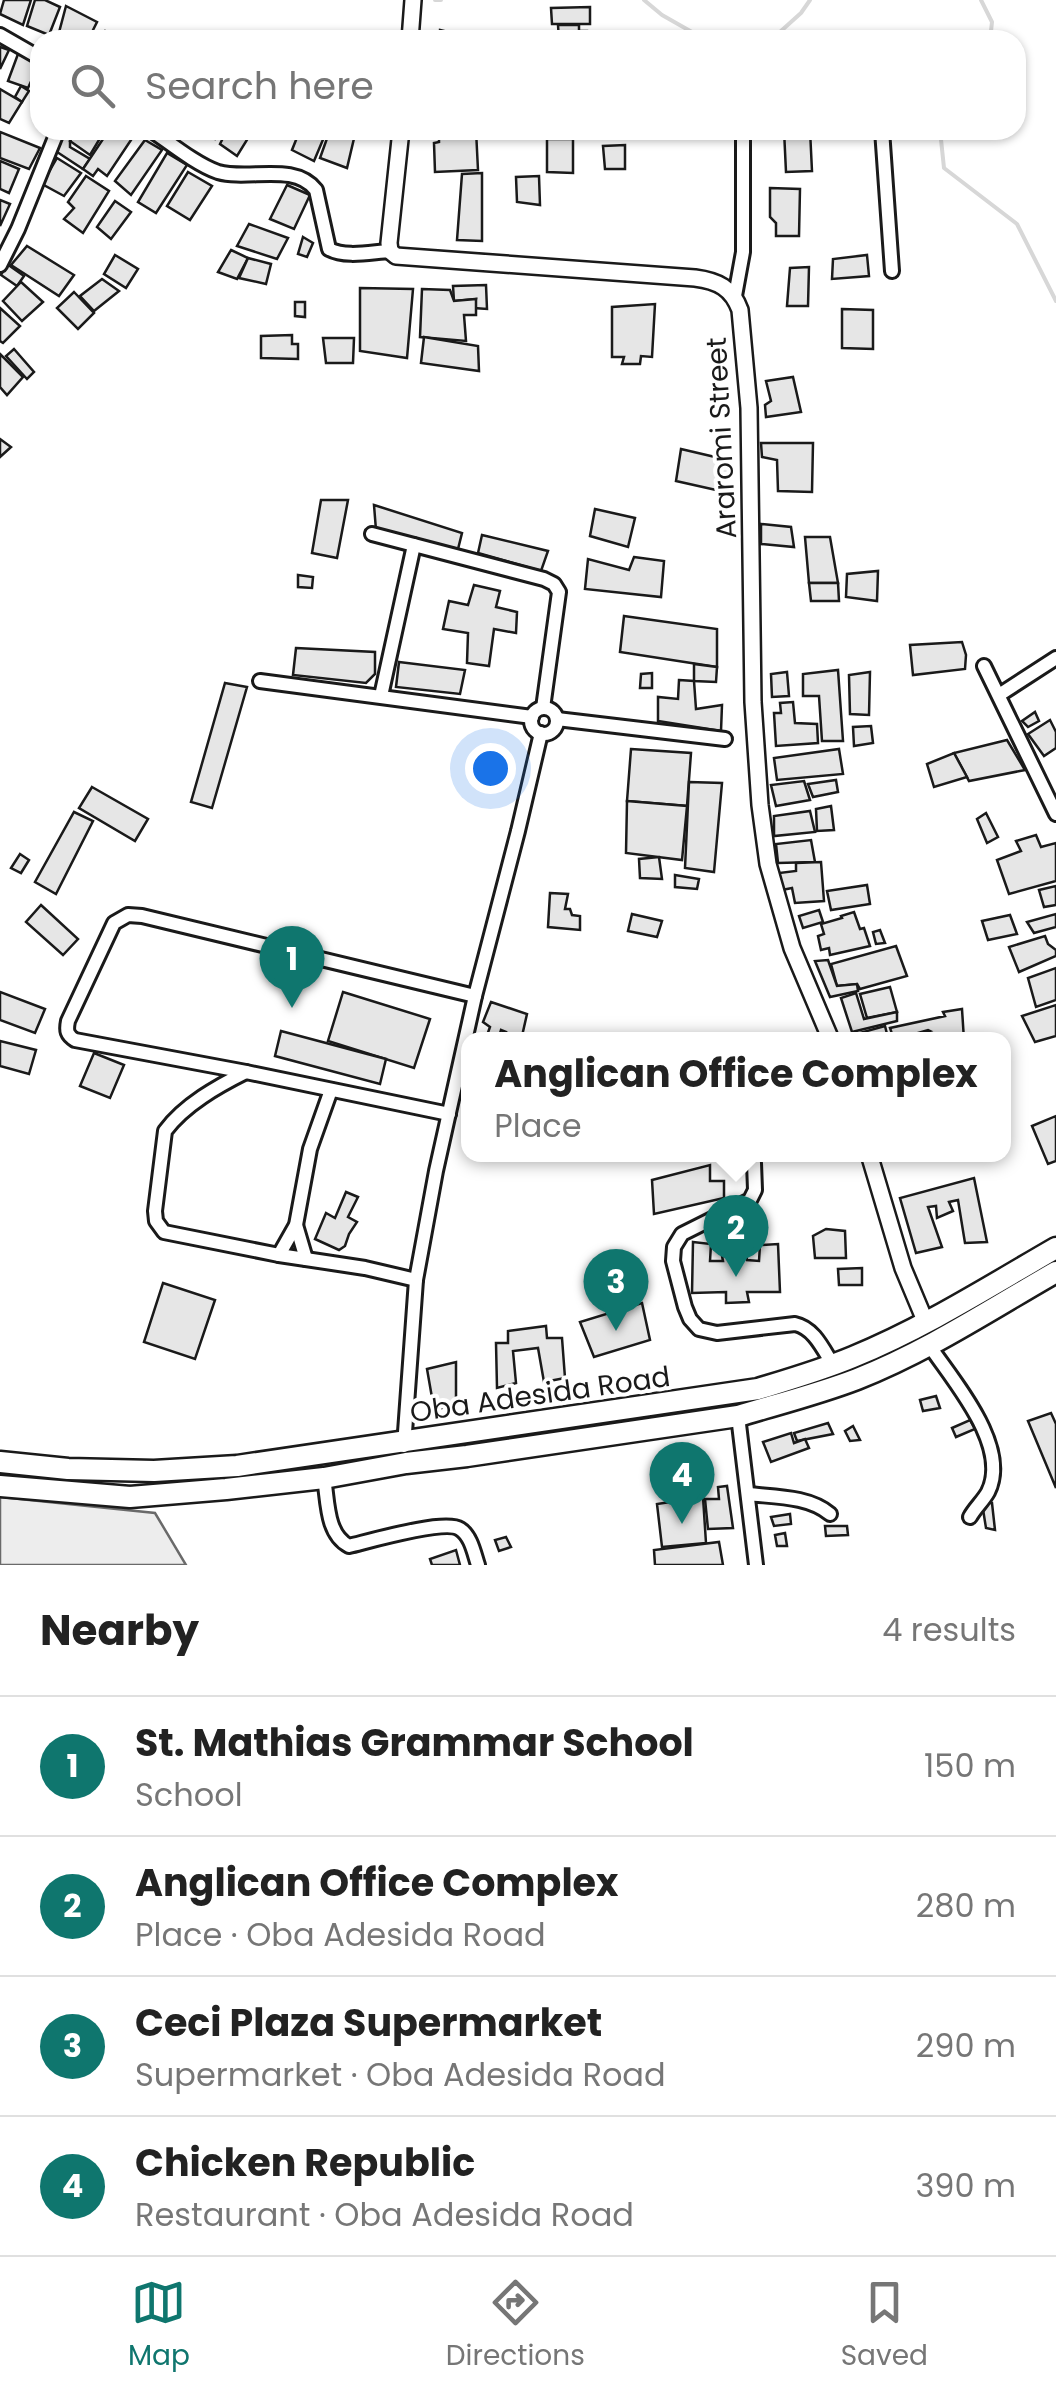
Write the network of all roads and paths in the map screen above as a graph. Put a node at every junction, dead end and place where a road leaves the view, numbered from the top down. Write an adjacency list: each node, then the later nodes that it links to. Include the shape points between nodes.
1 (413, 1): 2 (street)
2 (411, 30)
3 (0, 35): 4 (street)
4 (30, 52)
5 (54, 140): 11 (street)
6 (167, 140): 10 (street, via 218,172 295,176 311,183 332,252)
7 (399, 140): 10 (street)
8 (742, 140): 13 (street, via 744,252)
9 (883, 140): 12 (street)
10 (390, 250): 13 (street, Araromi Street, via 396,256 712,280)
11 (0, 265)
12 (892, 271)
13 (734, 296): 28 (street, Araromi Street, via 749,408 760,805 768,864 792,948)
14 (372, 534): 15 (street)
15 (414, 545): 20 (street); 21 (street, via 554,584 559,592)
16 (1056, 658): 19 (street)
17 (984, 666): 19 (street)
18 (260, 681): 20 (street)
19 (1000, 695): 25 (street)
20 (381, 696): 21 (street)
21 (537, 712): 22 (street, via 552,710); 23 (street, via 533,727)
22 (557, 719): 23 (street, via 550,732); 24 (street)
23 (540, 733): 26 (street)
24 (725, 739)
25 (1056, 814)
26 (475, 996): 27 (street); 30 (street, via 142,916 114,923 68,1022 69,1037)
27 (467, 1032)
28 (827, 1032)
29 (461, 1060): 32 (street)
30 (246, 1072): 31 (street); 37 (street, via 165,1131 154,1212 164,1232)
31 (330, 1090): 32 (street); 35 (street)
32 (449, 1114): 40 (street)
33 (871, 1162): 41 (street)
34 (754, 1163): 43 (street, via 750,1200 682,1234 674,1247 685,1308 699,1328 717,1332 804,1326)
35 (296, 1225): 37 (street); 38 (street)
36 (1056, 1248): 41 (main road, Oba Adesida Road)
37 (279, 1255): 38 (street)
38 (306, 1259): 40 (street)
39 (1056, 1272): 42 (main road, Oba Adesida Road)
40 (416, 1280): 45 (street)
41 (926, 1322): 43 (main road, Oba Adesida Road)
42 (929, 1345): 44 (main road, Oba Adesida Road, via 859,1378); 51 (street, via 986,1436 994,1470)
43 (834, 1365): 45 (main road, Oba Adesida Road, via 758,1388)
44 (738, 1416): 45 (main road, Oba Adesida Road, via 467,1456); 49 (street)
45 (405, 1452): 46 (main road, Oba Adesida Road, via 154,1471); 47 (main road, Oba Adesida Road)
46 (0, 1462)
47 (324, 1478): 48 (main road, Oba Adesida Road, via 130,1497); 52 (street, via 332,1530 340,1541 349,1546 457,1526)
48 (0, 1486)
49 (748, 1494): 50 (street, via 802,1500); 53 (street)
50 (830, 1514)
51 (970, 1518)
52 (478, 1565)
53 (756, 1565)

